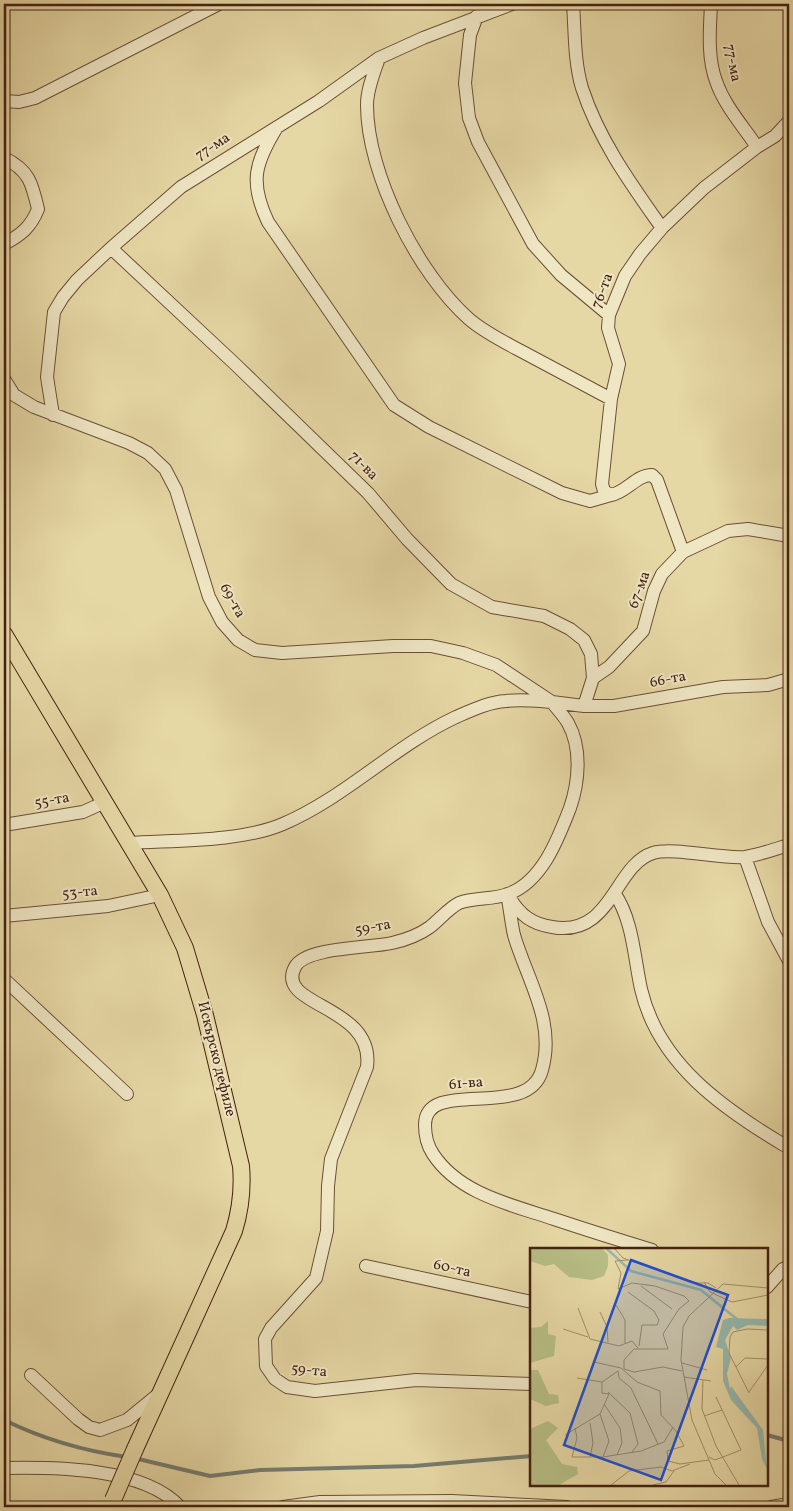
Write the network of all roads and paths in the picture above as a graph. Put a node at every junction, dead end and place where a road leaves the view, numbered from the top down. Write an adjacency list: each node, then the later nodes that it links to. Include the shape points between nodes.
1 (219, 4): 7 (street, via 35,98)
2 (512, 4): 5 (street, 77-ма)
3 (573, 4): 12 (street, via 577,64 585,95 615,161)
4 (711, 4): 10 (street, 77-ма, via 711,57 715,80)
5 (477, 16): 6 (street, 77-ма); 15 (street, via 470,35 466,83 469,118 478,142 533,244 561,275)
6 (379, 58): 9 (street, 77-ма); 17 (street, via 367,104 376,164 402,227 429,270 470,320)
7 (4, 101)
8 (789, 121): 10 (street, 76-та, via 775,136)
9 (280, 124): 14 (street, 77-ма, via 181,188); 19 (street, via 261,154 256,183 259,203 268,222 394,405 429,427 562,493 590,501)
10 (757, 147): 12 (street, 76-та, via 704,188)
11 (4, 158): 13 (street, via 19,165 29,178 38,209 33,222 22,234)
12 (662, 228): 15 (street, 76-та, via 625,276)
13 (4, 244)
14 (111, 248): 18 (street, 77-ма, via 77,280 54,312 48,377); 23 (street, 71-ва, via 362,487 451,584 492,607 544,616 570,629 584,640 590,654)
15 (609, 315): 17 (street, 76-та, via 608,328 619,364)
16 (4, 379): 18 (street, 69-та, via 14,395)
17 (611, 399): 19 (street, 76-та, via 602,484)
18 (53, 415): 25 (street, 69-та, via 129,443 148,453 165,468 176,490 209,597 222,622 238,640 255,650 282,653 431,646 496,665)
19 (611, 495): 21 (street, via 621,493 645,475 652,475 657,480)
20 (789, 536): 21 (street, 67-ма, via 748,529 728,531)
21 (683, 552): 23 (street, 67-ма, via 662,574 643,630 616,660)
22 (4, 634): 27 (main road, Искърско дефиле)
23 (593, 678): 26 (street)
24 (789, 679): 26 (street, 66-та, via 768,685 723,687 630,704)
25 (552, 702): 26 (street, 66-та); 29 (street, via 505,701 478,707 414,739 315,809 281,825 247,834); 32 (street, 59-та, via 568,723 576,745 578,771 573,800 537,873)
26 (584, 706)
27 (105, 802): 28 (street, 55-та, via 68,815); 29 (main road, Искърско дефиле)
28 (4, 825)
29 (129, 843): 34 (main road, Искърско дефиле)
30 (789, 845): 31 (street)
31 (745, 857): 33 (street, via 654,853 640,862); 36 (street, via 768,922)
32 (507, 894): 33 (street, via 518,912 530,920 562,929 587,923); 40 (street, 61-ва, via 514,934 546,1030 542,1072 535,1085 518,1095 447,1101 432,1107 425,1118 425,1135 432,1154 465,1185 493,1199); 46 (street, 59-та, via 457,904 412,937 314,954 302,959 295,967 293,976 301,995 345,1019 360,1032 368,1055 367,1067 331,1159 327,1231 316,1278 271,1328 265,1339 264,1352 266,1366 275,1379 287,1387 315,1391 416,1380)
33 (615, 894): 39 (street, via 624,908 642,992 651,1018 674,1059 724,1104)
34 (160, 895): 35 (street, 53-та, via 108,906); 47 (main road, Искърско дефиле, via 185,948 196,981 243,1187 241,1210 234,1231)
35 (4, 916)
36 (789, 961)
37 (4, 979): 38 (street)
38 (127, 1094)
39 (784, 1145)
40 (646, 1248)
41 (366, 1266): 44 (street, 60-та)
42 (789, 1266): 43 (street)
43 (768, 1286)
44 (530, 1302)
45 (31, 1375): 47 (street, via 78,1419 100,1430 127,1420)
46 (530, 1384)
47 (160, 1393): 49 (main road, Искърско дефиле, bridge)
48 (4, 1468): 51 (street, via 63,1467 112,1475 138,1482)
49 (112, 1503)
50 (789, 1504): 54 (street)
51 (180, 1507)
52 (282, 1507): 53 (street, via 320,1502 452,1501)
53 (567, 1507)
54 (771, 1507)

